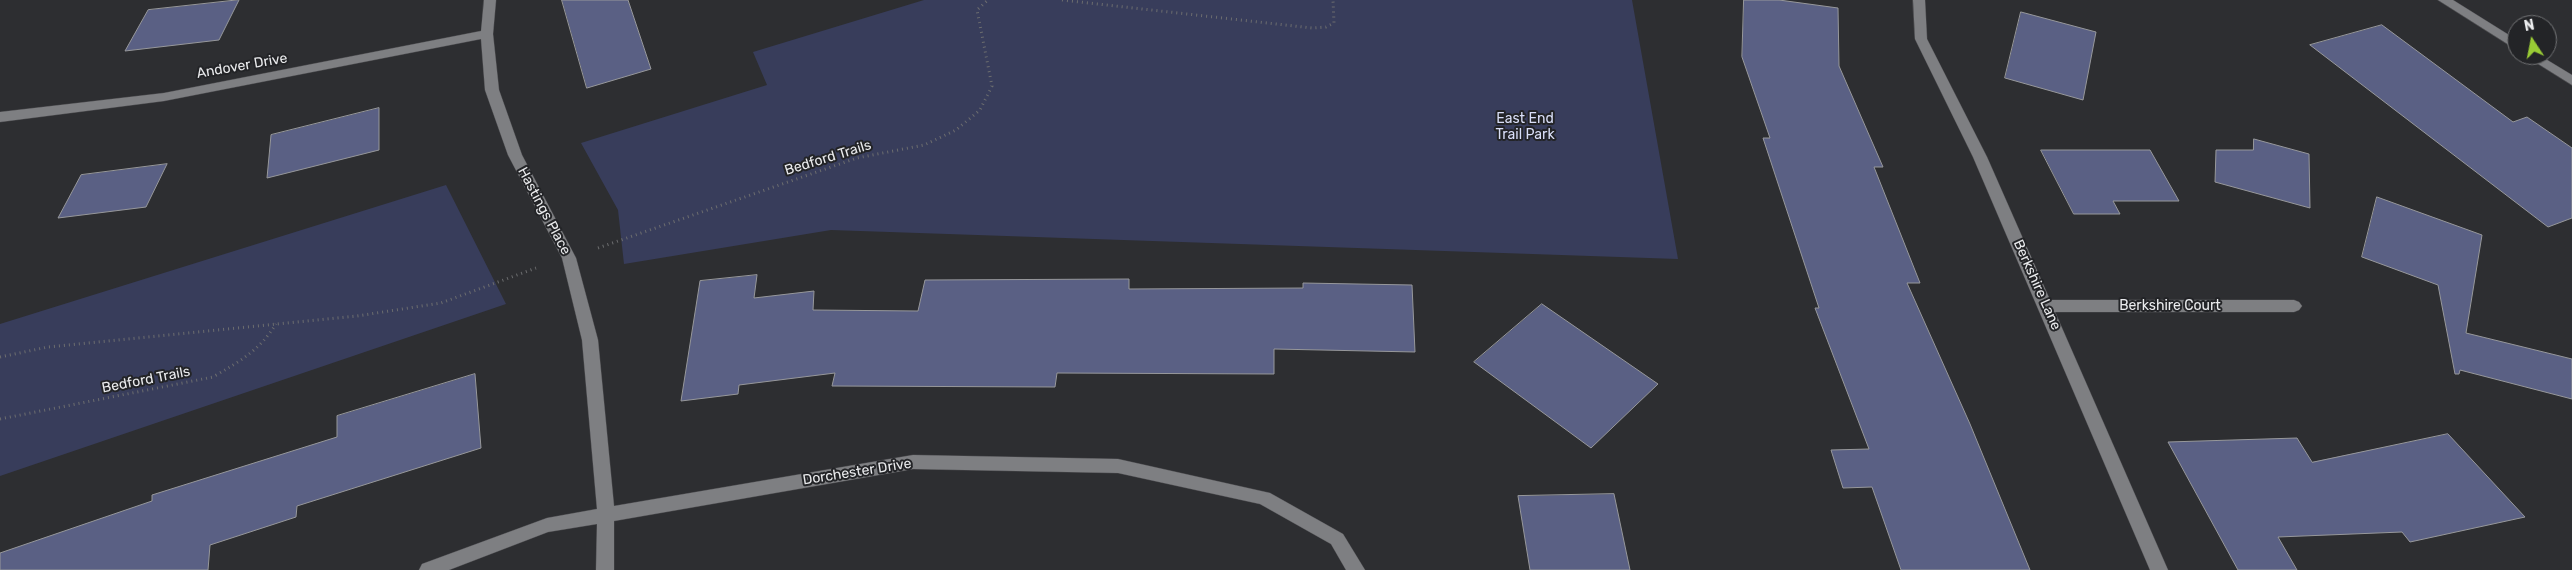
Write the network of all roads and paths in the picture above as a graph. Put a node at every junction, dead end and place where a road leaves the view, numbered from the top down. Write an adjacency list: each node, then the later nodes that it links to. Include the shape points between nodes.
1 (490, 0): 7 (street, Hastings Place)
2 (988, 0): 12 (path, Bedford Trails, via 977,10 992,86 980,110 956,130 924,144 857,158)
3 (1062, 0): 4 (path, via 1312,28 1326,27 1334,22)
4 (1333, 0)
5 (1919, 0): 14 (street, Berkshire Lane, via 1921,39 1980,157)
6 (2444, 0): 8 (street)
7 (487, 34): 11 (street, Andover Drive, via 164,97); 19 (street, Hastings Place, via 492,90 515,155 569,258 590,340)
8 (2507, 40)
9 (2546, 65): 10 (street)
10 (2572, 82)
11 (0, 117)
12 (595, 248)
13 (536, 268): 16 (path, via 441,303)
14 (2047, 306): 15 (street, Berkshire Court); 23 (street, Berkshire Lane)
15 (2294, 306)
16 (276, 324): 17 (path, via 48,348); 18 (path, Bedford Trails, via 265,342 213,377)
17 (0, 357)
18 (0, 419)
19 (606, 514): 20 (street, Dorchester Drive, via 547,525); 21 (street, Hastings Place); 22 (street, Dorchester Drive, via 913,462 1118,466 1264,498 1336,539)
20 (428, 570)
21 (605, 570)
22 (1356, 570)
23 (2159, 570)

